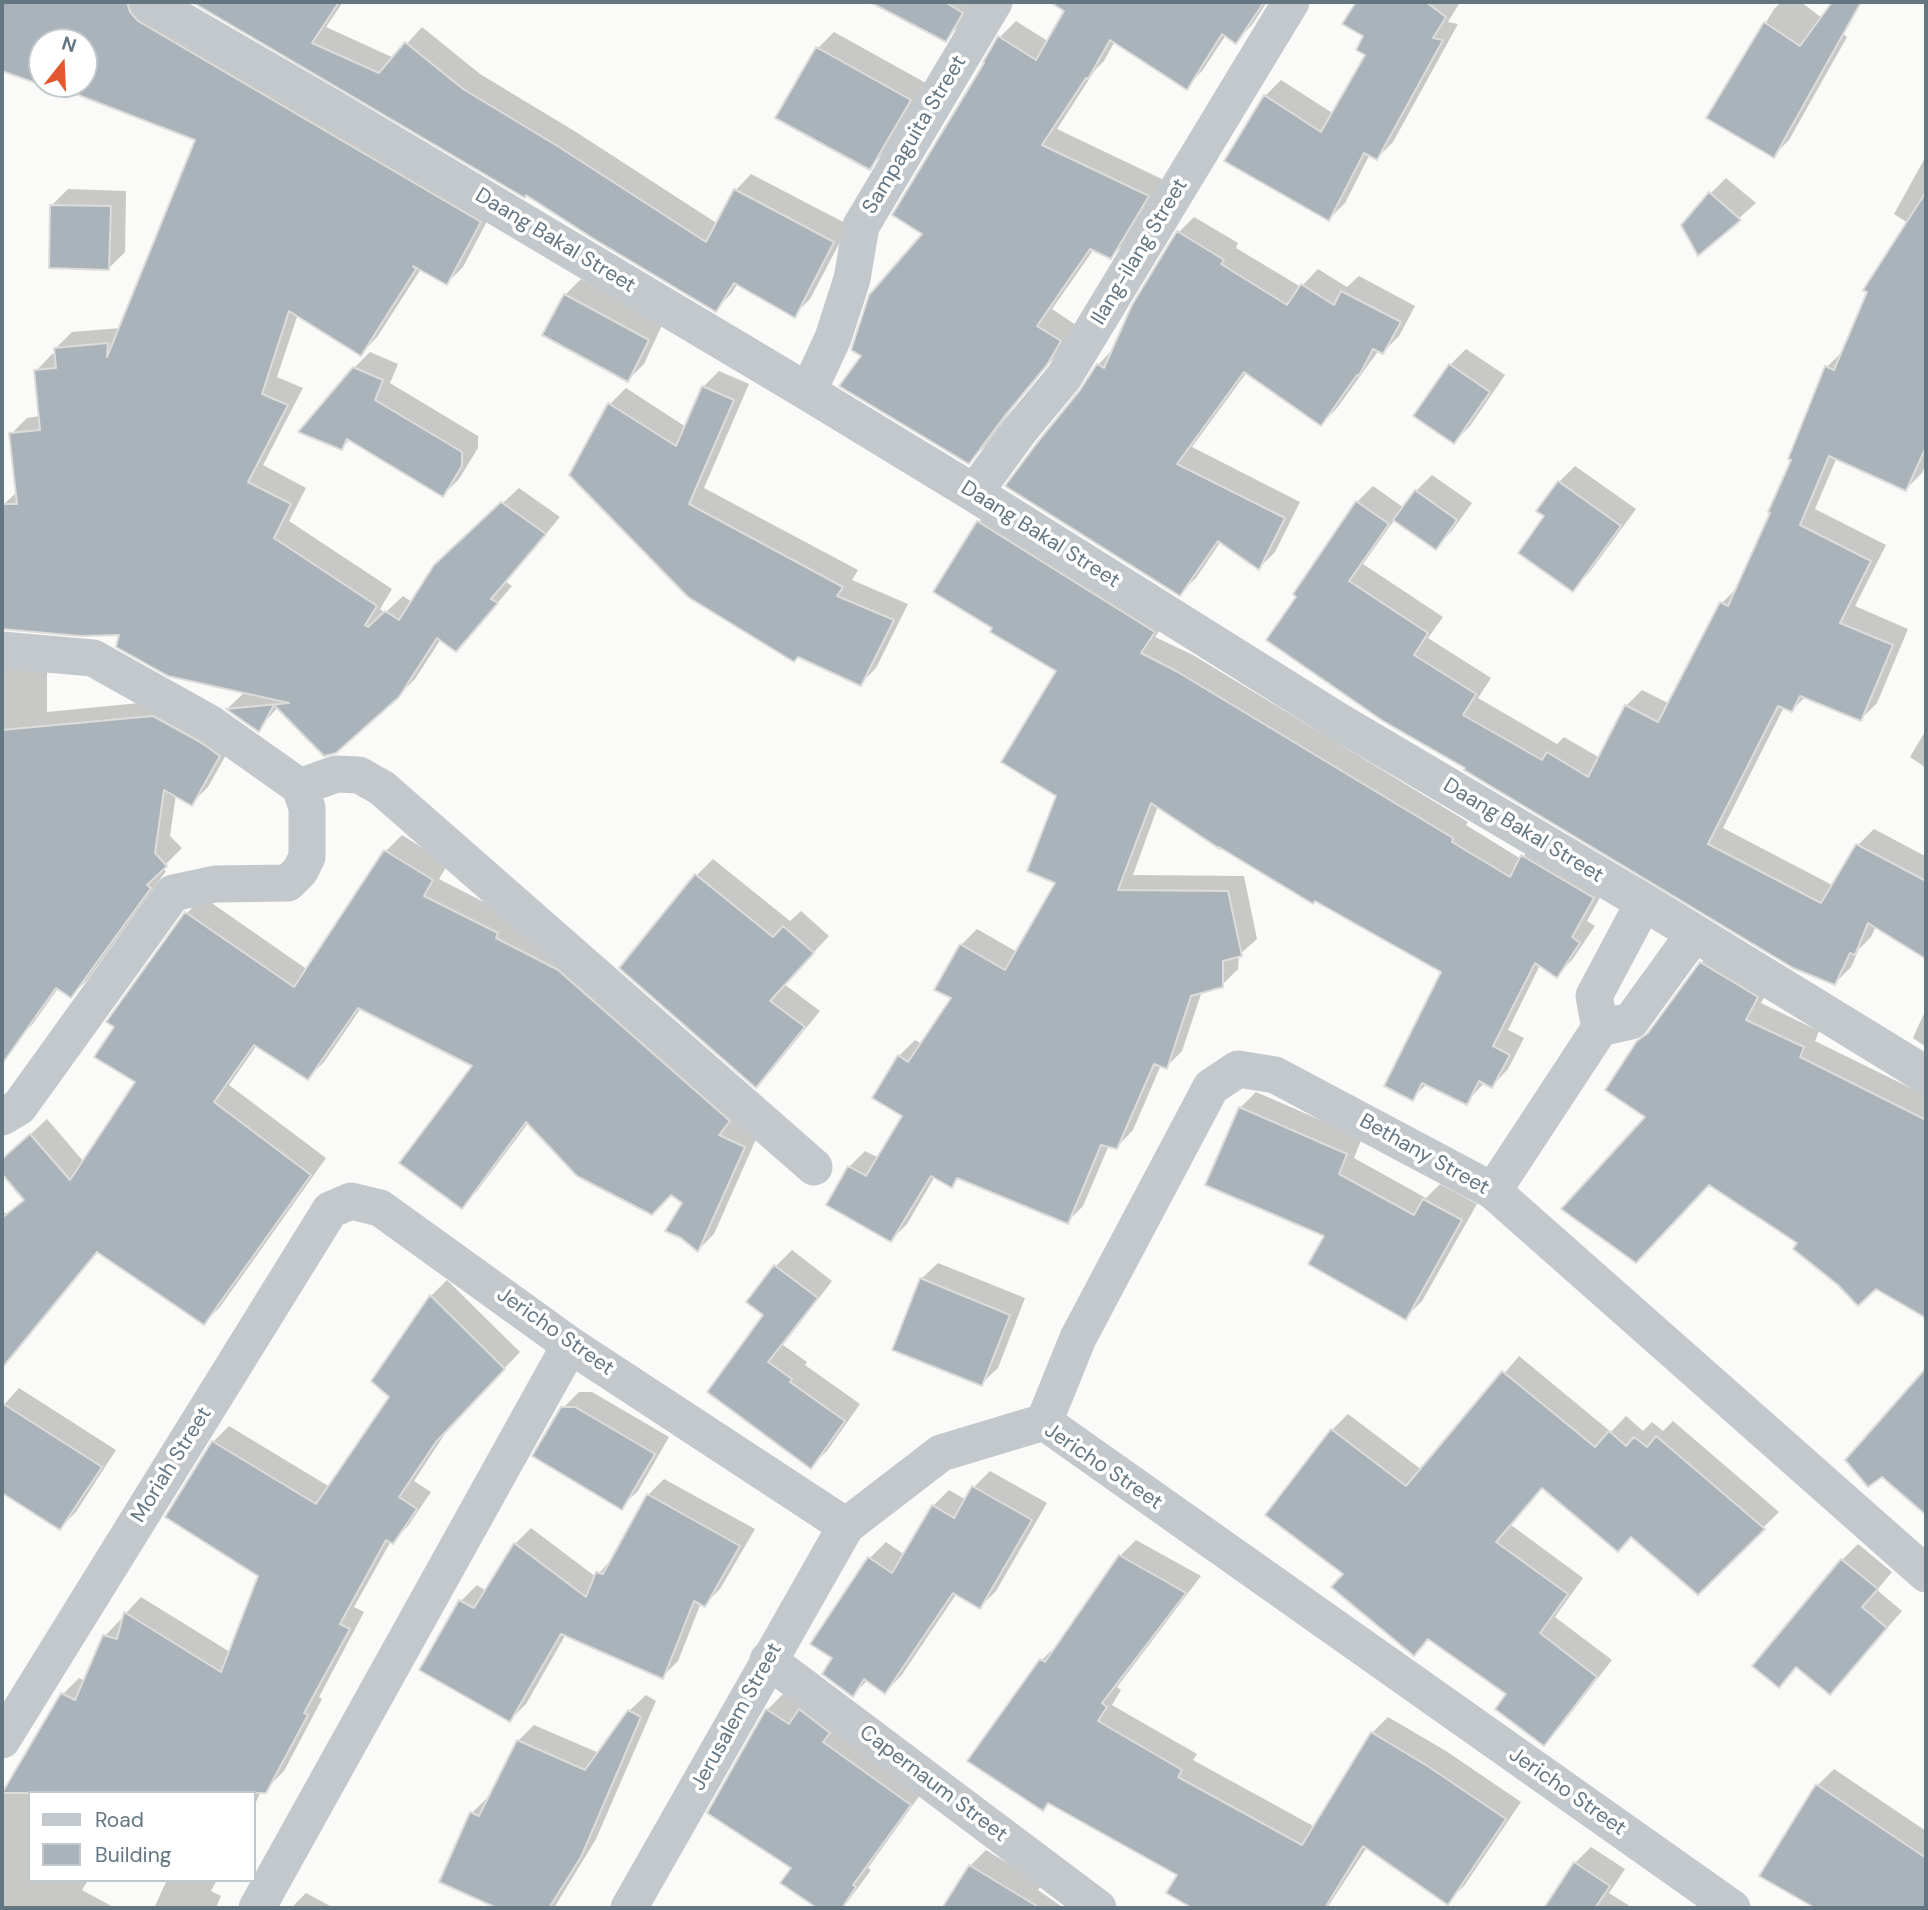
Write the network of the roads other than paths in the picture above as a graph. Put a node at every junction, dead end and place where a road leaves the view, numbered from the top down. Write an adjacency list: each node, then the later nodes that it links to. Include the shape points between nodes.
1 (149, 2): 4 (street, Daang Bakal Street)
2 (994, 2): 4 (street, Sampaguita Street, via 861,226 833,338)
3 (1291, 2): 5 (street, Ilang-ilang Street, via 1064,377)
4 (807, 392): 5 (street, Daang Bakal Street)
5 (974, 494): 8 (street, Daang Bakal Street, via 1336,720)
6 (2, 650): 7 (street, via 93,658 211,724)
7 (300, 787): 12 (street, via 307,808 307,857 300,871 288,883 215,884 173,893 19,1107); 13 (street, via 336,774 359,775 382,788)
8 (1643, 902): 9 (street, Daang Bakal Street); 10 (street, via 1594,996)
9 (1695, 934): 10 (street, via 1631,1021); 11 (street, Daang Bakal Street)
10 (1600, 1028): 14 (street)
11 (1926, 1075)
12 (2, 1117)
13 (814, 1167)
14 (1493, 1191): 17 (street, Bethany Street, via 1275,1075 1238,1069 1211,1087 1079,1338); 19 (street, Bethany Street)
15 (351, 1200): 16 (street, Jericho Street, via 380,1208); 21 (street, Moriah Street, via 330,1210)
16 (570, 1345): 18 (street, Jericho Street); 22 (street)
17 (1044, 1422): 18 (street, Jericho Street, via 941,1453); 25 (street, Jericho Street)
18 (846, 1527): 20 (street, Jerusalem Street)
19 (1926, 1574)
20 (768, 1660): 23 (street, Jerusalem Street); 24 (street, Capernaum Street)
21 (2, 1740)
22 (257, 1908)
23 (629, 1908)
24 (1098, 1908)
25 (1731, 1908)

